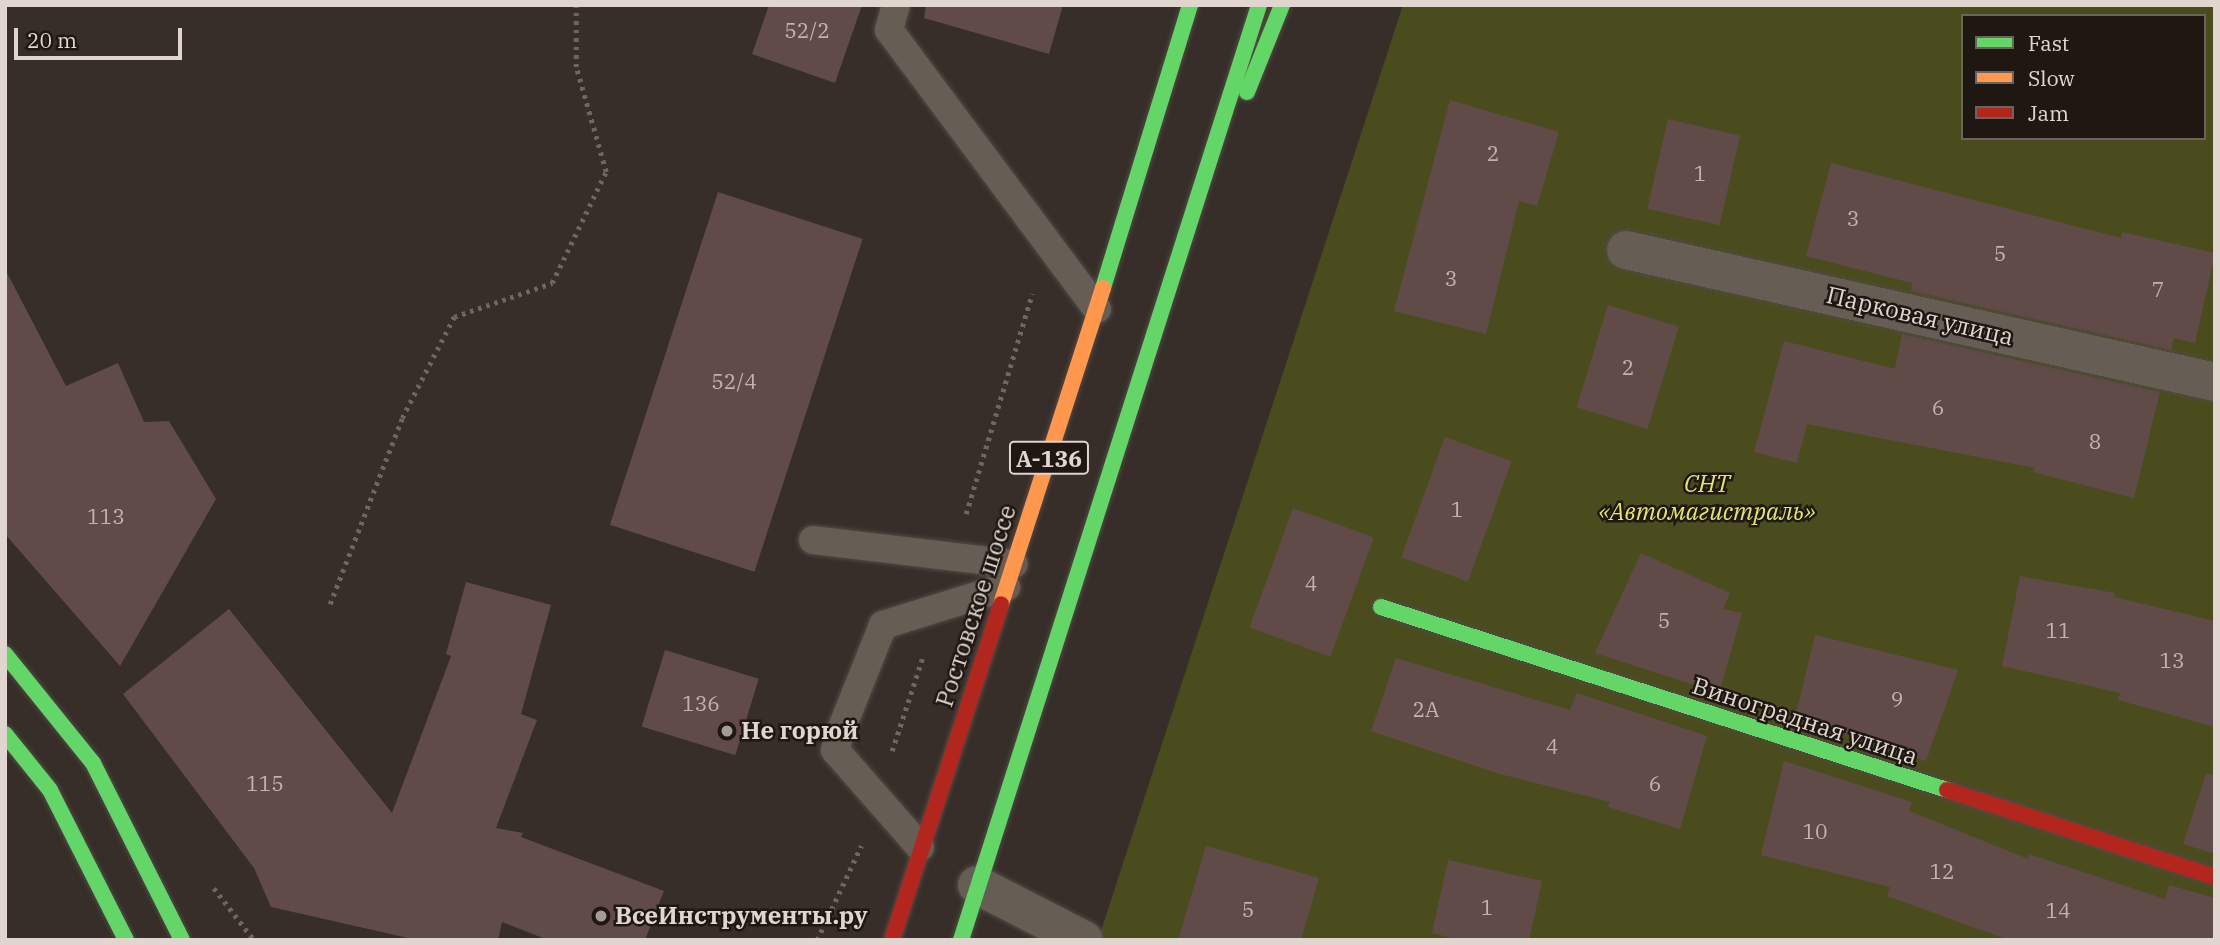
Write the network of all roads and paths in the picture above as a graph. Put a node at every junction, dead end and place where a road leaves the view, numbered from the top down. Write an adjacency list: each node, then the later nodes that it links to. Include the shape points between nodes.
1 (576, 5): 12 (path, via 576,67 606,172 552,283 454,317 402,418)
2 (896, 5): 8 (lane, via 889,30)
3 (1190, 5): 8 (main road, Ростовское шоссе / А-136)
4 (1259, 5): 7 (main road, А-136)
5 (1282, 5): 7 (main road, А-136)
6 (1626, 250): 9 (street, Парковая улица)
7 (1169, 286): 18 (main road, А-136)
8 (1097, 309): 11 (main road, Ростовское шоссе / А-136)
9 (2215, 382)
10 (813, 540): 11 (lane)
11 (1010, 576): 16 (main road, Ростовское шоссе / А-136); 16 (lane, via 883,625 841,730 835,750)
12 (330, 604)
13 (1381, 607): 17 (main road, Виноградная улица)
14 (5, 654): 20 (main road, via 93,763)
15 (5, 734): 19 (main road, via 50,790)
16 (920, 847): 21 (main road, Ростовское шоссе / А-136)
17 (2215, 877)
18 (978, 885): 22 (main road, А-136); 23 (street)
19 (126, 940)
20 (182, 940)
21 (892, 940)
22 (961, 940)
23 (1084, 940)

